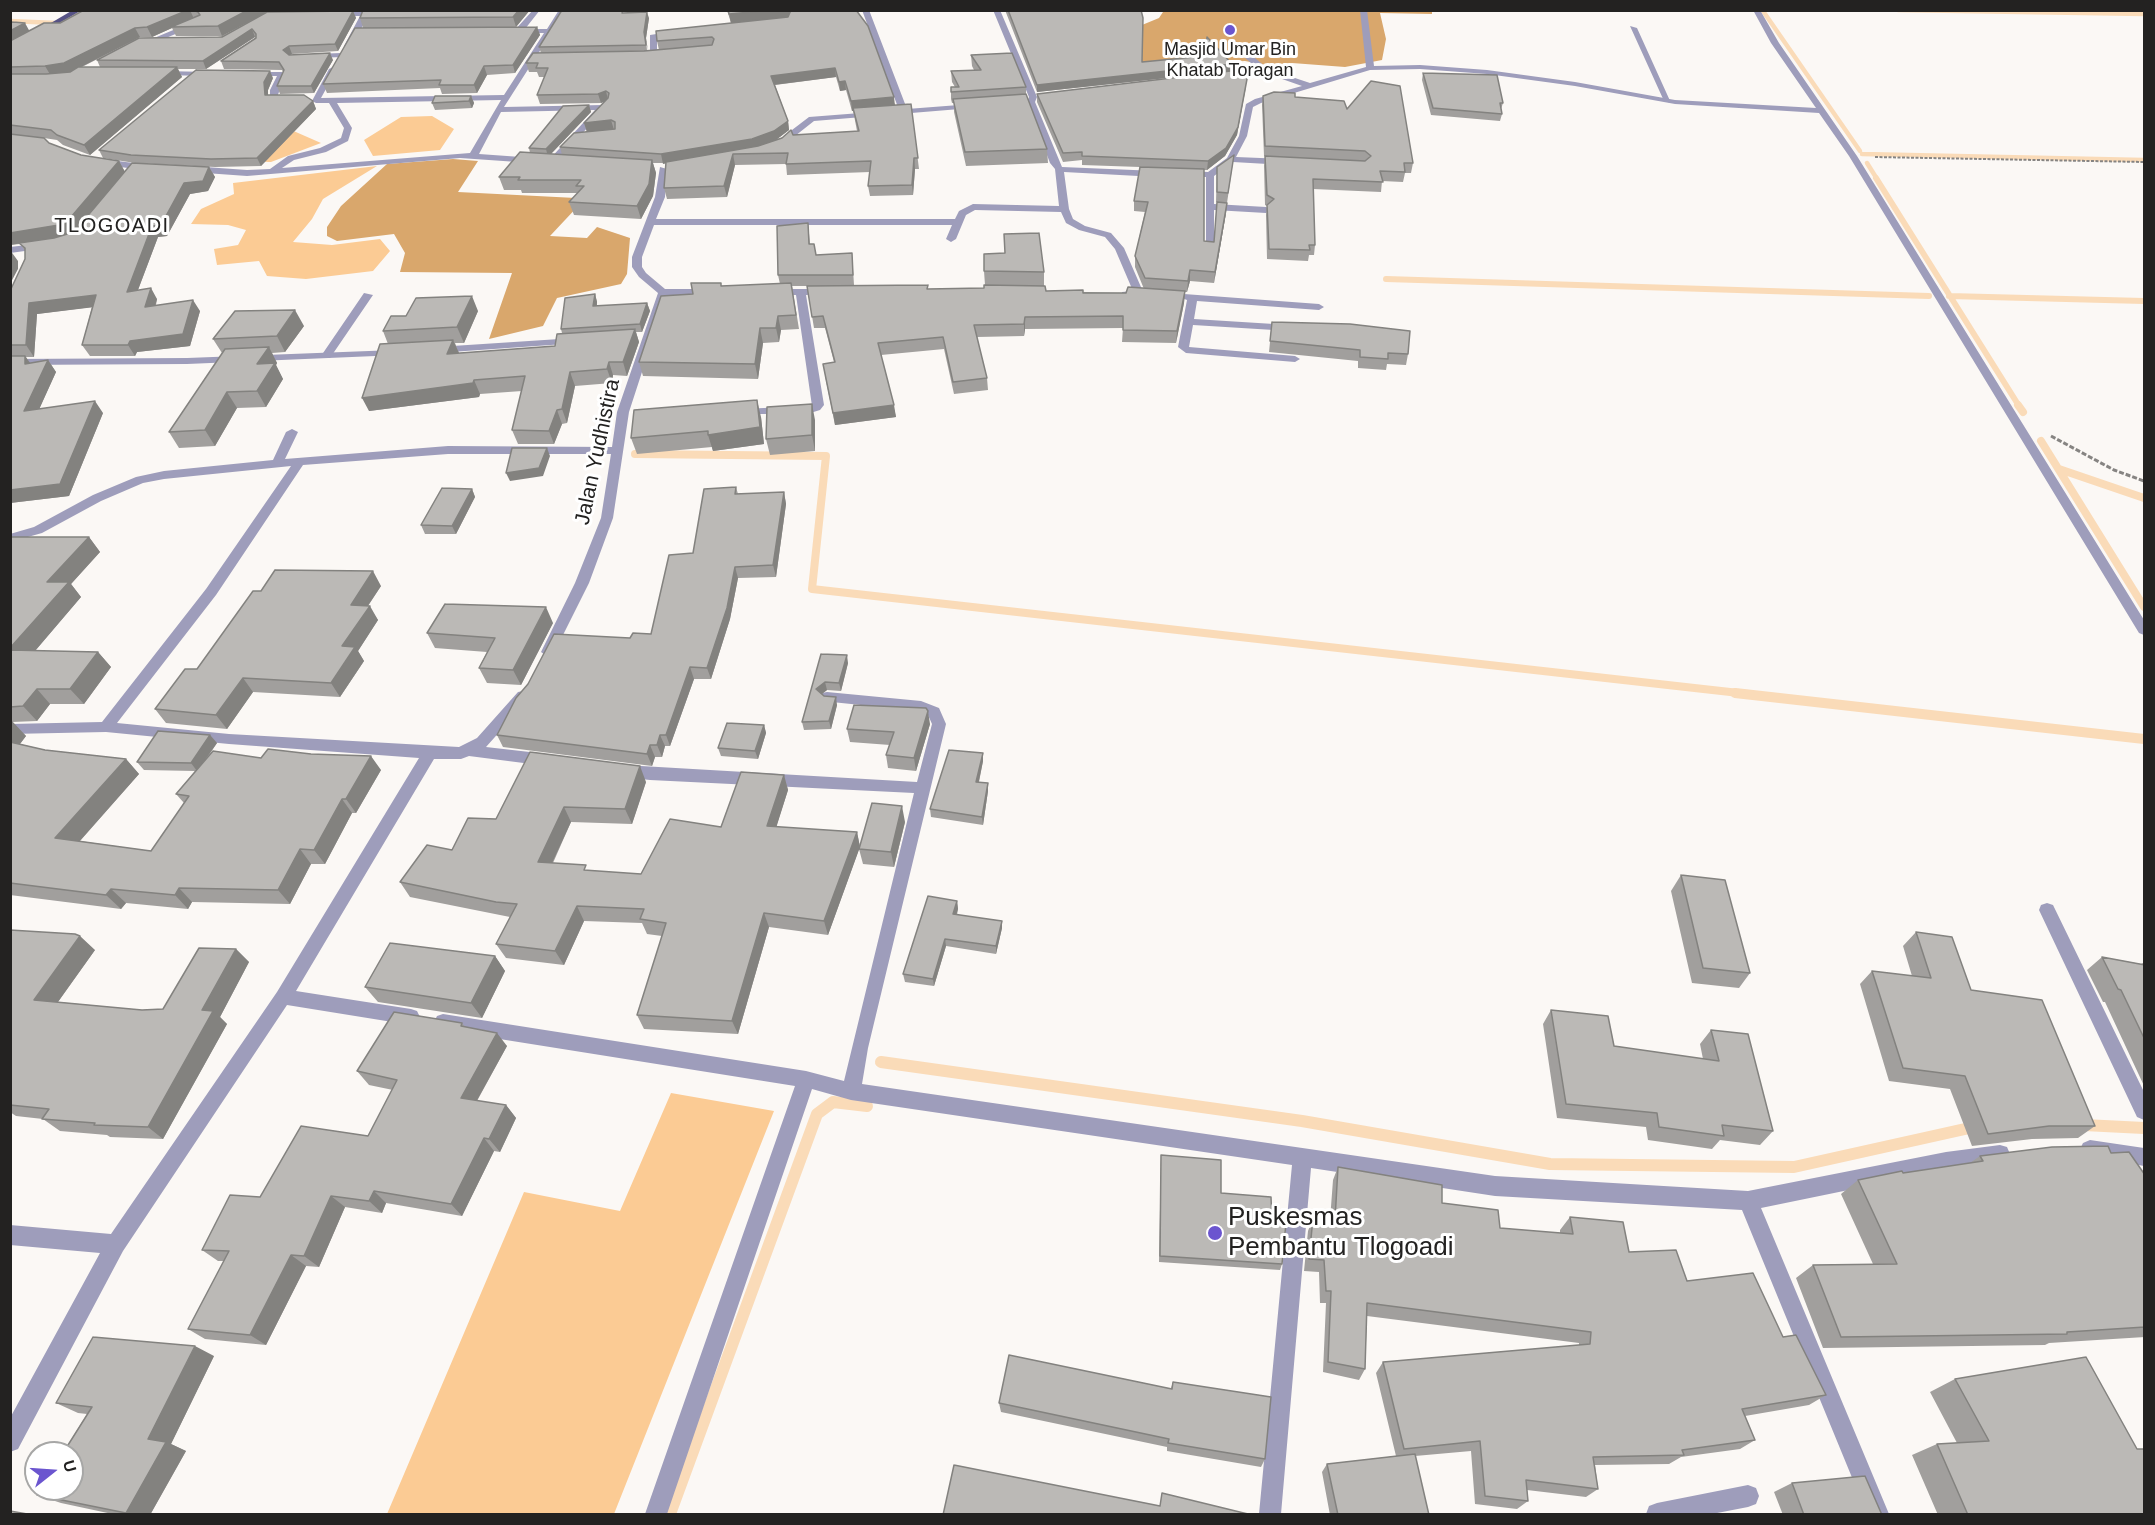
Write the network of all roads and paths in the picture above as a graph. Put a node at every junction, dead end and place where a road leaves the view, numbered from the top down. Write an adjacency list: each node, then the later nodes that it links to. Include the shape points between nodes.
1 (79, 10): 22 (main road)
2 (537, 10): 17 (street)
3 (563, 10): 12 (street)
4 (865, 10): 49 (street)
5 (996, 10): 44 (street)
6 (1364, 10): 30 (street)
7 (1756, 10): 50 (street)
8 (367, 12): 9 (street); 14 (street)
9 (322, 14)
10 (198, 23): 18 (street)
11 (1633, 28): 45 (street)
12 (549, 31): 17 (street); 29 (street)
13 (687, 31): 24 (street, via 653,37)
14 (356, 32): 15 (street); 25 (street)
15 (368, 32)
16 (507, 32): 17 (street)
17 (519, 32)
18 (151, 40): 19 (street); 20 (street)
19 (183, 41)
20 (141, 42)
21 (1231, 42): 32 (street)
22 (10, 50)
23 (666, 53): 24 (street)
24 (654, 54): 26 (street)
25 (342, 55): 27 (street); 41 (street)
26 (635, 56)
27 (302, 57)
28 (545, 57): 29 (street)
29 (534, 58): 40 (street)
30 (1371, 68): 38 (street); 45 (street, via 1487,72)
31 (219, 70): 34 (street)
32 (1265, 71): 36 (street); 38 (street)
33 (152, 73): 34 (street)
34 (197, 74): 37 (street)
35 (244, 74): 42 (street, via 279,74 273,99)
36 (1212, 78)
37 (182, 84)
38 (1311, 86): 57 (street, via 1249,106 1243,136)
39 (1045, 96): 44 (street)
40 (506, 97): 46 (street); 48 (street)
41 (315, 98): 43 (street); 46 (street, via 318,102)
42 (296, 99)
43 (306, 99)
44 (1029, 101): 68 (street)
45 (1668, 101): 50 (street)
46 (332, 102): 69 (street, via 348,128 345,139 323,150 291,158)
47 (986, 105): 49 (street)
48 (500, 110): 52 (street, via 604,105); 55 (street)
49 (903, 110): 53 (street, via 812,119)
50 (1821, 111): 56 (street)
51 (592, 136): 52 (street)
52 (572, 138): 58 (street)
53 (772, 147)
54 (100, 153): 62 (street, via 91,160)
55 (473, 156): 58 (street); 69 (street)
56 (1853, 156): 60 (path); 103 (street)
57 (1231, 159): 59 (street); 72 (street)
58 (551, 162): 61 (street)
59 (1297, 162)
60 (2145, 162)
61 (567, 163)
62 (135, 168): 63 (street); 73 (street)
63 (155, 168)
64 (651, 168): 67 (street)
65 (674, 168): 67 (street)
66 (184, 169): 69 (street)
67 (663, 169): 77 (street, via 660,197)
68 (1059, 169): 70 (street); 75 (street)
69 (272, 171)
70 (1165, 174)
71 (1176, 174): 72 (street)
72 (1210, 175): 74 (street)
73 (128, 177)
74 (1210, 207): 76 (street); 81 (street)
75 (1064, 209): 78 (street, via 973,207 962,213); 89 (street, via 1069,221 1108,235 1144,295)
76 (1266, 210)
77 (651, 222): 78 (street); 85 (street, via 637,267)
78 (957, 222): 79 (street)
79 (951, 239)
80 (50, 245): 82 (street)
81 (1209, 249)
82 (11, 250): 83 (street)
83 (25, 259)
84 (837, 291): 88 (street)
85 (663, 292): 86 (street); 105 (street, Jalan Yudhistira, via 641,337 628,412)
86 (721, 292)
87 (755, 292): 88 (street)
88 (801, 292): 102 (street, via 818,405 807,411)
89 (1110, 294)
90 (368, 295): 99 (street)
91 (1169, 296): 92 (street)
92 (1193, 298): 93 (street); 94 (street)
93 (1319, 307)
94 (1188, 322): 95 (street); 100 (street, via 1183,347 1186,350)
95 (1305, 329)
96 (588, 341): 97 (street)
97 (422, 351)
98 (411, 352): 99 (street)
99 (326, 356): 101 (street)
100 (1295, 359)
101 (10, 362)
102 (726, 412)
103 (2013, 416): 108 (path, via 2114,470); 110 (street)
104 (292, 432): 107 (street)
105 (616, 451): 106 (street, via 448,450); 111 (street, Jalan Yudhistira, via 607,518 582,583)
106 (299, 462): 107 (street); 114 (street, via 211,592)
107 (277, 464): 109 (street, via 140,480 38,530)
108 (2145, 481)
109 (10, 538)
110 (2145, 630)
111 (542, 663)
112 (532, 682): 116 (street, via 482,742)
113 (827, 697): 120 (street, via 921,706 934,712 939,724 937,739)
114 (106, 727): 115 (street); 117 (street)
115 (10, 729)
116 (469, 750): 117 (street); 118 (street)
117 (430, 753): 122 (street)
118 (560, 762)
119 (605, 768): 120 (street, via 651,774)
120 (923, 788): 124 (street)
121 (2047, 910): 125 (street)
122 (283, 997): 123 (street); 132 (street)
123 (806, 1079): 124 (street); 135 (street)
124 (851, 1092): 129 (street)
125 (2145, 1111)
126 (2076, 1149): 128 (street)
127 (2021, 1151): 130 (street, via 1946,1161)
128 (2145, 1156)
129 (1302, 1158): 130 (street, via 1495,1186); 136 (street)
130 (1748, 1201): 138 (street)
131 (10, 1235): 132 (street)
132 (116, 1244): 133 (street)
133 (10, 1441)
134 (1748, 1496): 137 (street)
135 (656, 1515)
136 (1270, 1515)
137 (1657, 1515)
138 (1878, 1515)

